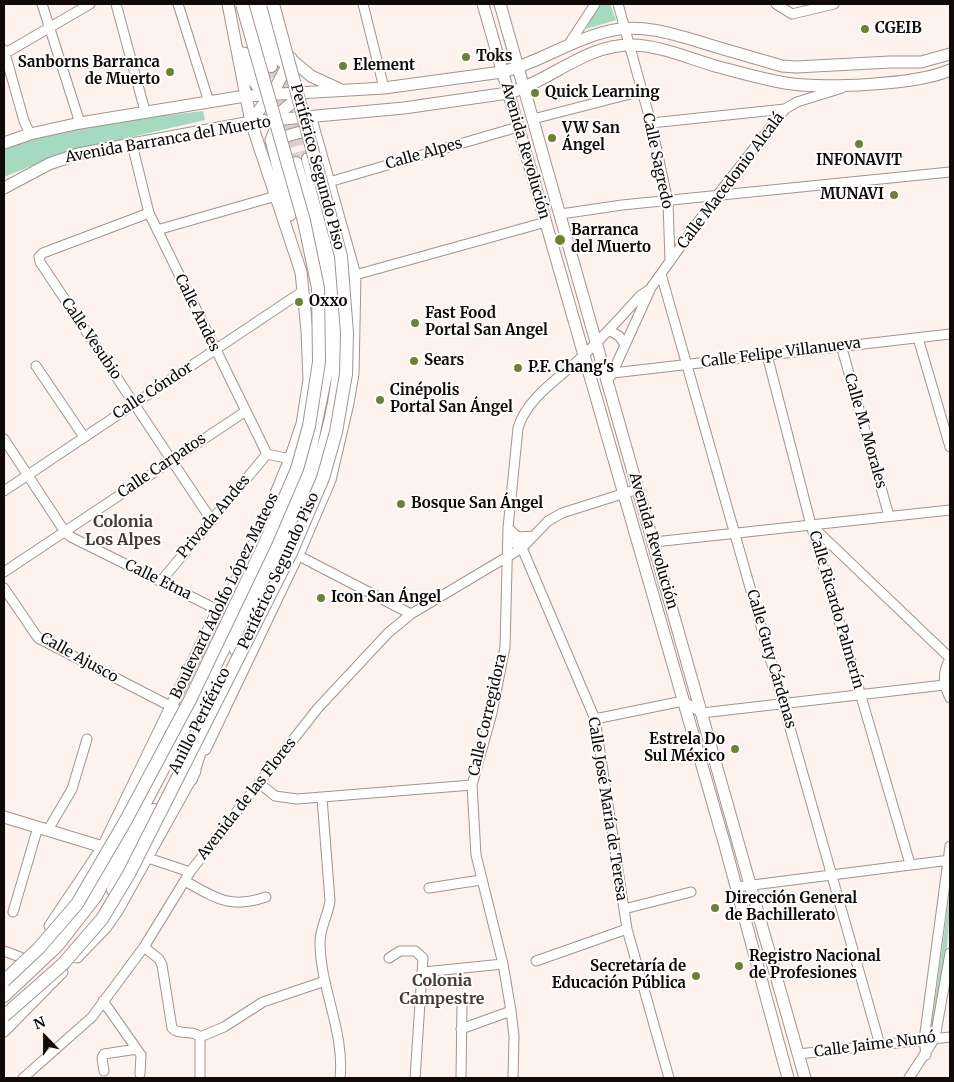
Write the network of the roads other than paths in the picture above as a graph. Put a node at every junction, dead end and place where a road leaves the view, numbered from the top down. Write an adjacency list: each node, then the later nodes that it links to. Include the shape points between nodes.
1 (42, 4): 18 (street)
2 (90, 4): 18 (street)
3 (116, 4): 42 (street)
4 (178, 4): 40 (street)
5 (242, 4): 94 (highway, Periférico Segundo Piso, bridge, via 304,221 318,288 319,362 309,426)
6 (254, 4): 25 (highway)
7 (266, 4): 25 (highway)
8 (273, 4): 172 (highway, Periférico Segundo Piso, bridge, via 341,256 348,333 346,374 336,432 323,478 291,553 130,874 102,920 63,964)
9 (278, 4): 25 (main road)
10 (363, 4): 32 (street)
11 (483, 4): 29 (main road, Avenida Revolución)
12 (500, 4): 27 (main road, Avenida Revolución)
13 (595, 4): 20 (street)
14 (618, 4): 19 (street, Calle Sagredo)
15 (776, 4): 16 (street, via 792,14)
16 (834, 4)
17 (229, 5): 30 (main road); 38 (main road, Boulevard Adolfo López Mateos)
18 (50, 27): 23 (street); 47 (street)
19 (625, 28): 20 (main road, Avenida Barranca del Muerto); 21 (street, Calle Sagredo); 22 (main road, Avenida Barranca del Muerto, via 649,28)
20 (569, 44): 27 (main road, Avenida Barranca del Muerto)
21 (630, 45): 26 (main road, via 658,49); 33 (main road, via 582,57); 35 (street, Calle Sagredo)
22 (720, 48): 24 (main road, Avenida Barranca del Muerto, via 796,67 921,62); 26 (main road)
23 (4, 52): 50 (street)
24 (950, 54)
25 (284, 63): 30 (main road); 34 (main road); 37 (main road); 39 (main road)
26 (716, 66): 31 (main road, via 791,84)
27 (518, 68): 29 (main road, Avenida Barranca del Muerto); 33 (main road, Avenida Revolución)
28 (950, 70): 31 (main road, via 920,80)
29 (502, 72): 32 (main road, Avenida Barranca del Muerto); 36 (main road, Avenida Revolución)
30 (253, 80): 39 (main road)
31 (856, 84): 41 (street, Calle Macedonio Alcalá, via 797,102)
32 (384, 88): 34 (main road, Avenida Barranca del Muerto)
33 (524, 89): 36 (main road); 45 (main road, Avenida Revolución)
34 (346, 90): 37 (main road, Avenida Barranca del Muerto)
35 (642, 91): 45 (street); 48 (street, Calle Sagredo)
36 (508, 93): 44 (main road); 49 (main road, Avenida Revolución)
37 (303, 94): 39 (main road, Avenida Barranca del Muerto); 43 (main road); 44 (main road)
38 (245, 96): 39 (main road, Avenida Barranca del Muerto); 40 (main road, Avenida Barranca del Muerto); 46 (main road, Boulevard Adolfo López Mateos)
39 (266, 97): 43 (main road); 46 (main road)
40 (208, 102): 42 (main road, Avenida Barranca del Muerto)
41 (785, 109): 48 (street); 60 (street, Calle Macedonio Alcalá)
42 (145, 111): 47 (main road, Avenida Barranca del Muerto)
43 (281, 116): 44 (main road); 46 (main road, Avenida Barranca del Muerto); 51 (main road)
44 (310, 118): 53 (main road)
45 (533, 119): 63 (main road, Avenida Revolución)
46 (251, 122): 54 (main road, Avenida Barranca del Muerto); 59 (main road, Boulevard Adolfo López Mateos)
47 (80, 123): 50 (main road, Avenida Barranca del Muerto)
48 (651, 123): 61 (street, Calle Sagredo)
49 (518, 127): 57 (street, Calle Alpes); 64 (main road, Avenida Revolución)
50 (30, 134): 52 (main road, Avenida Barranca del Muerto)
51 (271, 140): 53 (main road, via 304,132); 67 (main road, via 299,246)
52 (4, 143)
53 (317, 143): 57 (main road)
54 (132, 144): 58 (main road, Avenida Barranca del Muerto, via 56,161); 62 (street, Calle Andes)
55 (302, 161): 81 (highway, Anillo Periférico, via 332,257 340,331)
56 (950, 172): 60 (street)
57 (329, 182): 69 (main road)
58 (4, 188)
59 (276, 196): 65 (street); 67 (main road, Boulevard Adolfo López Mateos)
60 (716, 197): 61 (street); 66 (street, Calle Macedonio Alcalá)
61 (668, 202): 63 (street); 66 (street, Calle Sagredo)
62 (149, 213): 65 (street, Calle Andes); 87 (street, Calle Vesubio, via 39,256)
63 (561, 214): 75 (main road, Avenida Revolución)
64 (546, 222): 69 (street); 79 (main road, Avenida Revolución)
65 (157, 230): 78 (street, Calle Andes)
66 (670, 262): 68 (street, Calle Macedonio Alcalá)
67 (301, 272): 71 (main road, Boulevard Adolfo López Mateos)
68 (662, 274): 70 (street, Calle Macedonio Alcalá); 82 (street, Calle Guty Cárdenas)
69 (355, 275): 86 (main road)
70 (650, 289): 72 (street, Calle Macedonio Alcalá); 76 (street, Calle Macedonio Alcalá)
71 (303, 291): 78 (street, Calle Cóndor); 85 (main road, Boulevard Adolfo López Mateos)
72 (609, 330): 75 (street, Calle Macedonio Alcalá); 76 (street)
73 (950, 334): 74 (street, Calle Felipe Villanueva)
74 (918, 338): 77 (street, Calle Felipe Villanueva); 91 (street)
75 (596, 342): 79 (street, Calle Macedonio Alcalá); 84 (main road, Avenida Revolución)
76 (624, 343): 84 (street, Calle Macedonio Alcalá)
77 (840, 345): 80 (street, Calle Felipe Villanueva); 100 (street, Calle M. Morales)
78 (215, 350): 87 (street, Calle Cóndor); 88 (street, Calle Andes)
79 (584, 354): 98 (main road, Avenida Revolución); 103 (street, Calle Macedonio Alcalá, via 522,414)
80 (767, 355): 82 (street, Calle Felipe Villanueva); 102 (street, Calle Ricardo Palmerín)
81 (333, 359): 85 (highway); 86 (highway); 118 (highway, Anillo Periférico, via 306,472); 120 (highway, Anillo Periférico, via 328,430 315,475)
82 (688, 365): 84 (street, Calle Felipe Villanueva); 105 (street, Calle Guty Cárdenas)
83 (36, 366): 89 (street)
84 (610, 378): 96 (main road, Avenida Revolución)
85 (310, 380): 94 (main road, Boulevard Adolfo López Mateos)
86 (351, 386): 131 (main road, via 330,480)
87 (134, 403): 89 (street, Calle Cóndor); 93 (street, Calle Vesubio)
88 (246, 411): 92 (street, Calle Andes); 93 (street, Calle Carpatos)
89 (84, 437): 95 (street, Calle Cóndor)
90 (4, 439): 95 (street, Calle Etna)
91 (950, 447)
92 (267, 454): 94 (street); 101 (street, Privada Andes)
93 (172, 460): 101 (street, Calle Vesubio); 104 (street, Calle Carpatos)
94 (293, 464): 115 (main road, Boulevard Adolfo López Mateos); 126 (highway, bridge, via 232,598); 165 (highway, Periférico Segundo Piso, bridge, via 266,542 190,700 96,874 77,904 46,941)
95 (28, 475): 97 (street, Calle Cóndor); 104 (street, Calle Etna)
96 (638, 489): 98 (street); 107 (main road, Avenida Revolución)
97 (4, 491)
98 (622, 494): 106 (street, via 562,513 548,521); 124 (main road, Avenida Revolución)
99 (950, 510): 100 (street)
100 (889, 516): 102 (street)
101 (212, 521): 113 (street, Privada Andes)
102 (811, 525): 105 (street); 119 (street); 122 (street, Calle Ricardo Palmerín)
103 (508, 528): 106 (street, via 518,537); 108 (street, Calle Corregidora)
104 (64, 532): 112 (street, Calle Carpatos); 113 (street, Calle Etna)
105 (735, 534): 107 (street); 125 (street, Calle Guty Cárdenas)
106 (536, 535): 109 (street)
107 (654, 542): 127 (main road, Avenida Revolución)
108 (508, 543): 109 (street); 111 (street, Calle Corregidora)
109 (522, 548): 111 (street); 128 (street, Calle José María de Teresa)
110 (303, 558): 117 (street)
111 (508, 558): 117 (street, Avenida de las Flores); 133 (street, Calle Corregidora, via 504,647 492,713)
112 (4, 572)
113 (161, 581): 116 (street, Calle Etna)
114 (4, 588): 126 (street, Calle Ajusco, via 38,638)
115 (230, 594): 116 (main road, Boulevard Adolfo López Mateos); 118 (highway)
116 (218, 610): 126 (main road, Boulevard Adolfo López Mateos)
117 (411, 614): 132 (street, Avenida de las Flores, via 388,633 318,708)
118 (236, 623): 162 (highway, Anillo Periférico, via 96,896 66,936)
119 (950, 658): 121 (street, via 944,673)
120 (225, 672): 131 (highway); 170 (highway, Anillo Periférico, via 106,906 64,954)
121 (944, 685): 122 (street); 123 (street)
122 (861, 695): 125 (street); 141 (street, Calle Ricardo Palmerín)
123 (950, 698)
124 (683, 702): 127 (street); 128 (street); 147 (main road, Avenida Revolución)
125 (784, 703): 127 (street); 143 (street, Calle Guty Cárdenas)
126 (173, 709): 129 (highway)
127 (702, 713): 146 (main road, Avenida Revolución)
128 (595, 719): 151 (street, Calle José María de Teresa)
129 (163, 725): 138 (main road)
130 (87, 739): 136 (street, via 72,789)
131 (191, 779): 139 (main road)
132 (259, 783): 134 (street, via 275,796); 142 (street, Avenida de las Flores)
133 (472, 785): 134 (street); 144 (street, Calle Corregidora, via 476,854)
134 (322, 798): 166 (street, via 330,901 328,915 320,930)
135 (4, 817): 136 (main road)
136 (43, 829): 138 (main road); 152 (street)
137 (950, 846): 140 (street)
138 (103, 847): 154 (main road, via 59,915)
139 (148, 858): 142 (street); 174 (main road, via 105,928)
140 (949, 860): 141 (street); 178 (street)
141 (910, 864): 143 (street)
142 (190, 872): 145 (street, Avenida de las Flores)
143 (830, 874): 146 (street); 179 (street, Calle Guty Cárdenas)
144 (481, 880): 148 (street); 161 (street, Calle Corregidora)
145 (185, 881): 150 (street, via 236,904); 155 (street, Avenida de las Flores)
146 (751, 885): 147 (street); 181 (main road, Avenida Revolución)
147 (736, 887): 192 (main road, Avenida Revolución)
148 (429, 888)
149 (692, 892): 151 (street)
150 (266, 897)
151 (624, 909): 153 (street, Calle José María de Teresa)
152 (13, 912)
153 (627, 928): 160 (street); 191 (street, Calle José María de Teresa)
154 (35, 944): 158 (main road); 162 (highway)
155 (144, 947): 168 (street, Avenida de las Flores); 175 (street, via 162,965 172,1028 176,1032)
156 (4, 952): 158 (street)
157 (950, 953): 177 (street)
158 (20, 958): 164 (main road)
159 (390, 958): 163 (street, via 400,951 416,951 424,958)
160 (536, 961)
161 (504, 964): 163 (street); 171 (street, Calle Corregidora)
162 (30, 971): 167 (highway, Anillo Periférico)
163 (424, 972): 188 (street)
164 (4, 973)
165 (4, 981)
166 (324, 982): 175 (street, via 263,1002 224,1027); 187 (street, via 339,1042)
167 (4, 996)
168 (104, 1001): 180 (street); 185 (street, Avenida de las Flores, via 92,1016)
169 (462, 1003): 173 (street)
170 (4, 1009)
171 (511, 1011): 173 (street); 190 (street, Calle Corregidora)
172 (4, 1016)
173 (461, 1029): 189 (street)
174 (4, 1031)
175 (200, 1037): 186 (street)
176 (950, 1037): 177 (street, Calle Jaime Nunó)
177 (935, 1038): 178 (street, Calle Jaime Nunó); 182 (street)
178 (924, 1040): 179 (street, Calle Jaime Nunó); 182 (street)
179 (880, 1045): 181 (street, Calle Jaime Nunó)
180 (137, 1049): 183 (street, via 104,1054); 184 (street)
181 (799, 1054): 193 (main road, Avenida Revolución)
182 (926, 1055): 194 (street)
183 (104, 1071)
184 (140, 1074)
185 (23, 1078)
186 (200, 1078)
187 (340, 1078)
188 (415, 1078)
189 (461, 1078)
190 (513, 1078)
191 (669, 1078)
192 (788, 1078)
193 (806, 1078)
194 (909, 1078)

